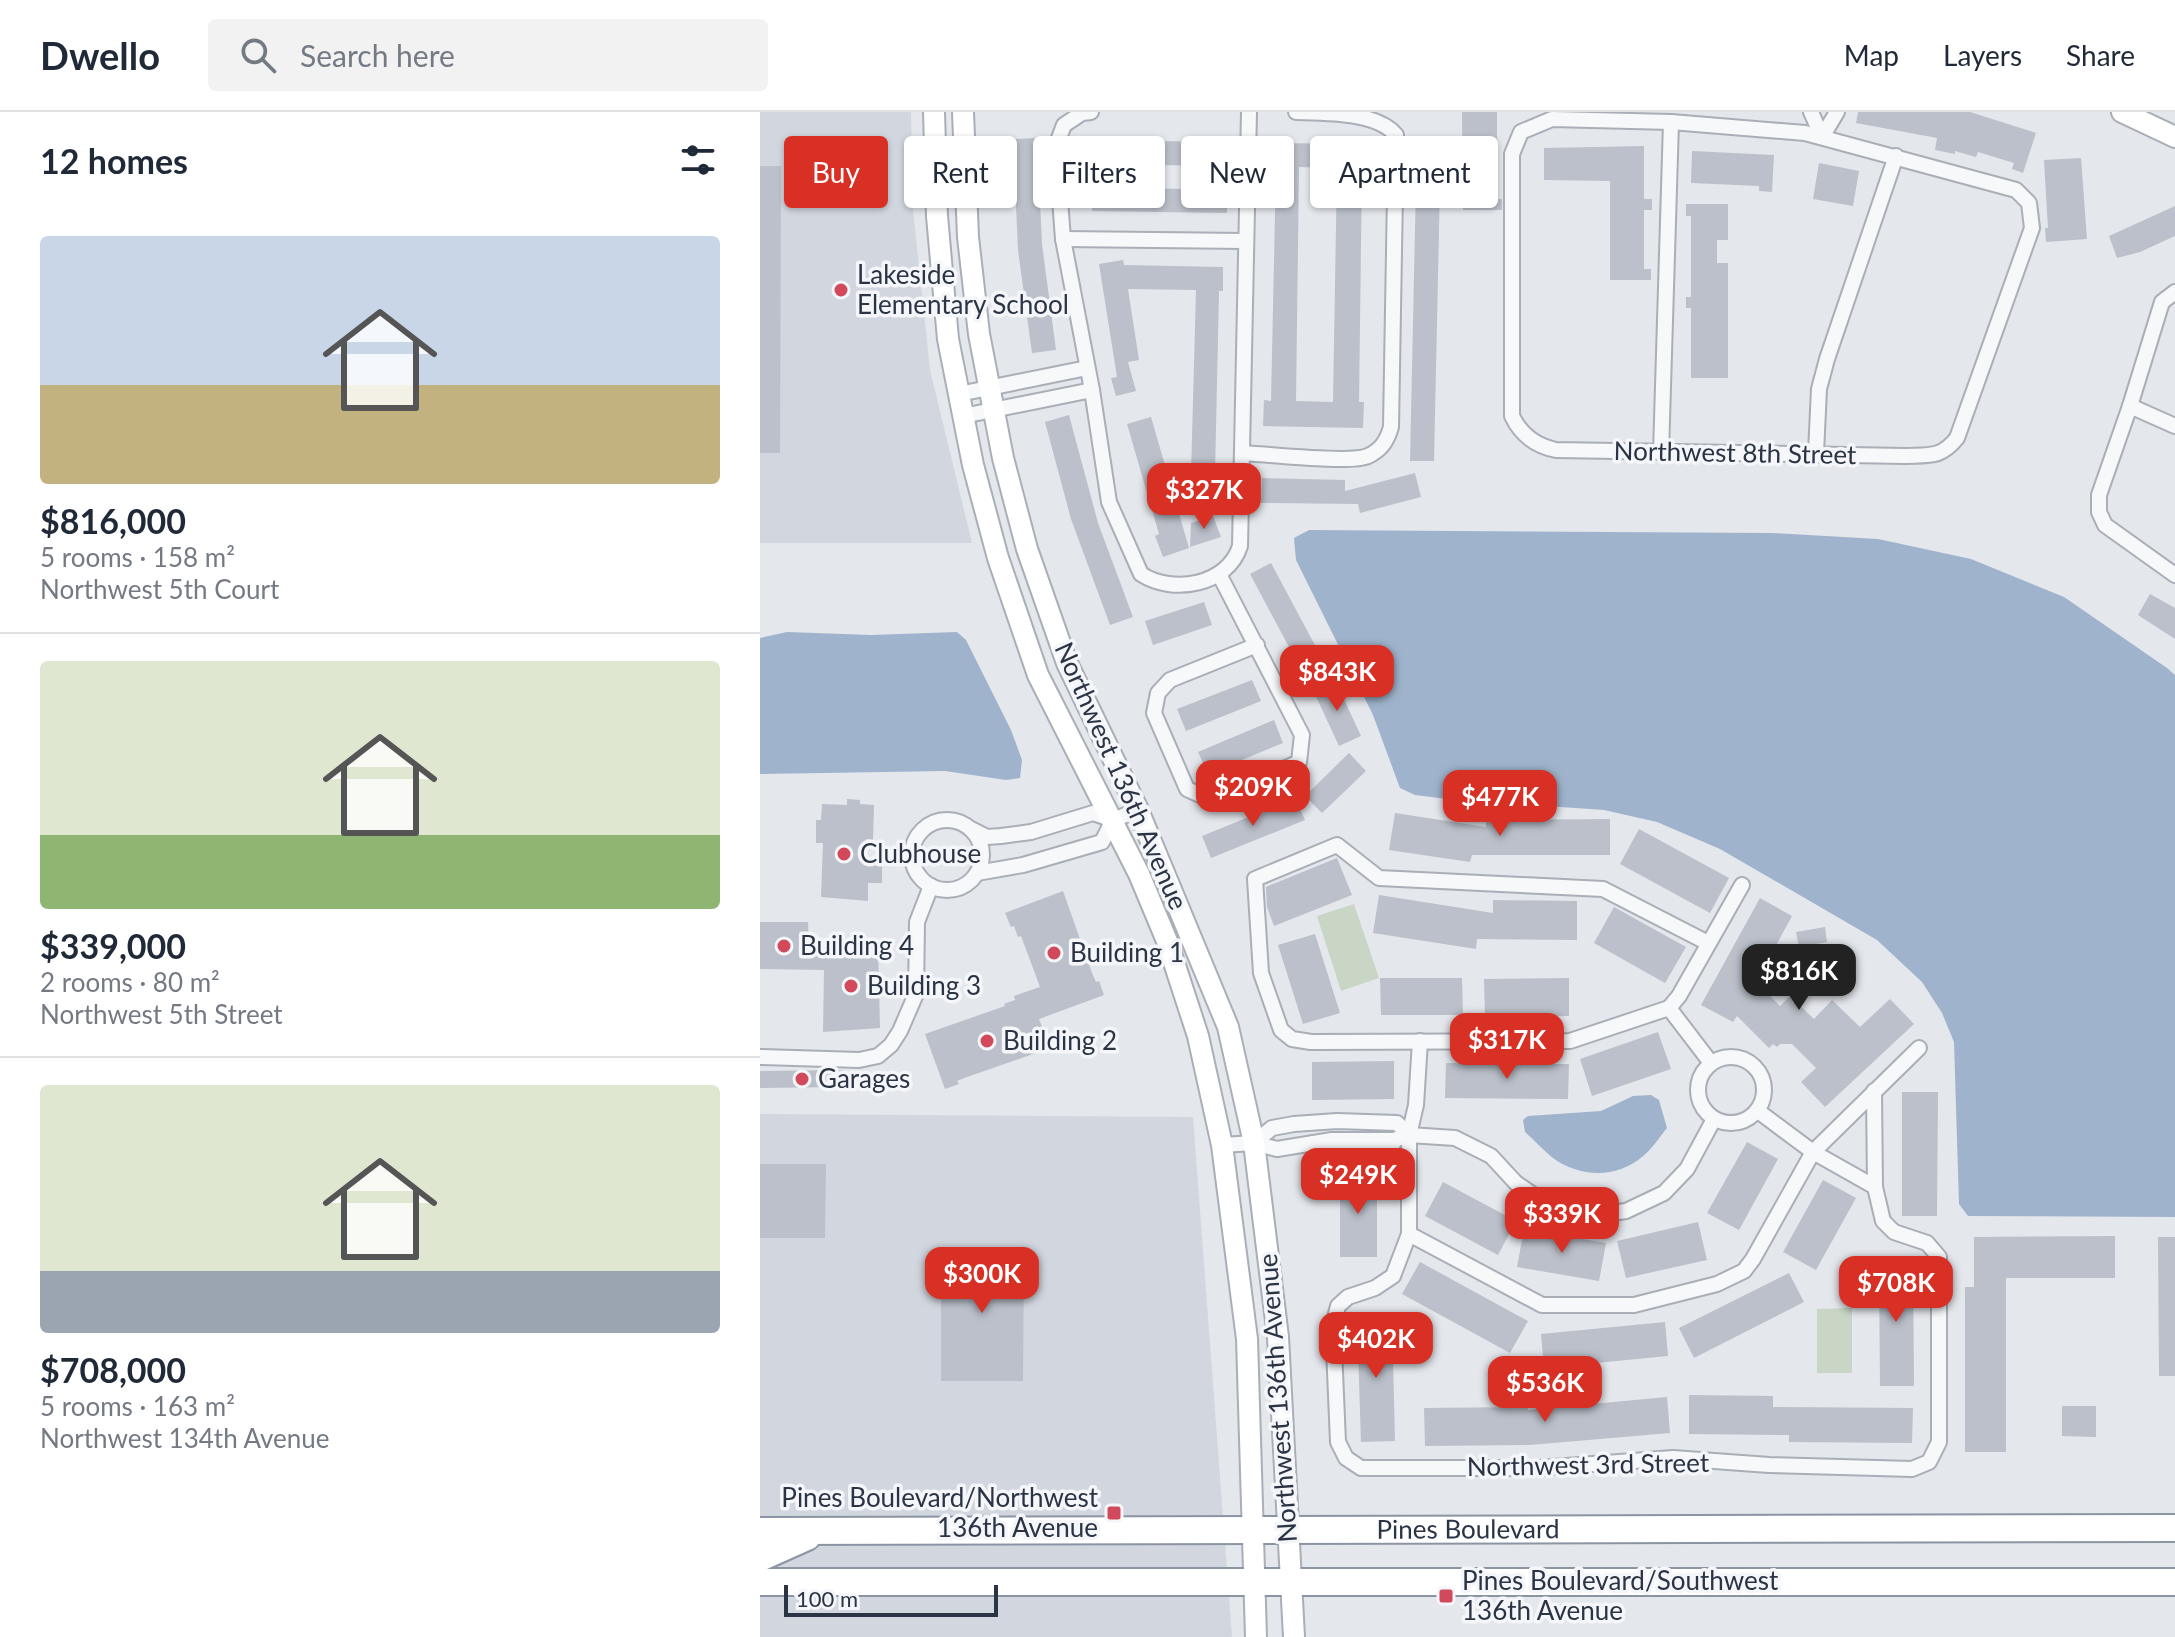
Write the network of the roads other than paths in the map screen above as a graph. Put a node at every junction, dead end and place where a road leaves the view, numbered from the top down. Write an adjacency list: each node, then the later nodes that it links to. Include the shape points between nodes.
1 (934, 112): 19 (street, Northwest 136th Avenue, via 937,216 948,339)
2 (963, 112): 17 (street, Northwest 136th Avenue, via 972,287)
3 (1091, 112): 13 (street, via 1064,125 1056,146)
4 (1249, 112): 14 (street)
5 (1296, 112): 24 (street, via 1368,115 1390,125 1396,135 1391,427 1380,448 1357,459)
6 (1811, 112): 10 (street)
7 (1837, 112): 10 (street)
8 (2122, 112): 11 (street)
9 (1671, 122): 10 (street); 25 (street); 25 (street, Northwest 8th Street, via 1552,119 1521,132 1512,154 1512,416 1525,436 1544,448)
10 (1822, 137): 12 (street)
11 (2175, 137)
12 (1896, 156): 26 (street, via 1827,359 1819,389); 26 (street, Northwest 8th Street, via 2016,190 2029,203 2032,228 1957,438 1947,450 1934,455)
13 (1063, 239): 14 (street); 16 (street)
14 (1246, 241): 24 (street)
15 (2175, 292): 20 (street, via 2162,302)
16 (1087, 368): 17 (street); 18 (street)
17 (989, 389): 19 (street); 21 (street, Northwest 136th Avenue)
18 (1092, 390): 21 (street); 27 (street, via 1109,502 1141,574 1167,586)
19 (959, 394): 22 (street, Northwest 136th Avenue)
20 (2130, 406): 23 (street); 28 (street, via 2099,495 2099,512 2105,525)
21 (993, 411): 22 (street); 30 (street, Northwest 136th Avenue, via 1027,549 1067,663)
22 (963, 416): 31 (street, Northwest 136th Avenue, via 998,558 1038,675)
23 (2175, 426)
24 (1242, 453): 27 (street, via 1240,546 1230,567)
25 (1661, 453): 26 (street, Northwest 8th Street)
26 (1816, 453)
27 (1219, 574): 29 (street)
28 (2175, 575)
29 (1257, 645): 29 (street, via 1170,680 1158,693 1154,713 1187,789 1207,798 1223,797 1299,762 1302,735)
30 (1138, 810): 31 (street); 48 (street, Northwest 136th Avenue, via 1228,1027)
31 (1113, 820): 32 (street, via 1093,813 1031,832 987,837); 33 (street, via 1102,842 1085,849); 50 (street, Northwest 136th Avenue, via 1167,941 1198,1036)
32 (967, 826): 33 (street, via 980,844); 35 (street, via 945,820 917,838 915,871)
33 (977, 873): 35 (street, via 955,889)
34 (1742, 885): 36 (street)
35 (931, 886): 40 (street, via 917,922 916,994 891,1045 878,1056 859,1060)
36 (1708, 943): 37 (street); 38 (street, via 1603,889 1379,878 1337,845 1255,879 1261,973 1281,1030 1292,1039 1311,1042)
37 (1669, 1008): 38 (street, via 1570,1041); 41 (street)
38 (1420, 1041): 46 (street, via 1416,1105)
39 (1919, 1048): 42 (street)
40 (760, 1057)
41 (1711, 1063): 43 (street, via 1731,1056 1752,1063 1764,1080); 44 (street, via 1698,1092)
42 (1874, 1091): 51 (street); 52 (street)
43 (1758, 1111): 44 (street, via 1733,1123); 51 (street)
44 (1714, 1119): 46 (street, via 1687,1169 1664,1193 1626,1211 1590,1216 1549,1206 1516,1183 1491,1156 1455,1138)
45 (1362, 1121): 46 (street, via 1397,1123); 47 (street); 48 (street, via 1272,1128)
46 (1401, 1138): 47 (street); 49 (street, via 1386,1151 1346,1153 1319,1150); 53 (street)
47 (1363, 1139): 49 (street)
48 (1254, 1143): 49 (street, via 1277,1149); 50 (street); 58 (street, Northwest 136th Avenue, via 1278,1337)
49 (1313, 1143)
50 (1222, 1145): 57 (street, Northwest 136th Avenue, via 1247,1339)
51 (1813, 1152): 52 (street); 53 (street, via 1744,1271 1717,1284 1634,1305 1542,1305)
52 (1875, 1187): 53 (street, Northwest 3rd Street, via 1883,1221 1894,1232 1927,1243 1939,1257 1939,1442 1929,1462 1912,1469 1673,1458 1539,1468 1361,1468 1346,1458 1338,1442 1333,1325 1338,1306 1348,1297 1393,1276)
53 (1409, 1234)
54 (2175, 1528): 58 (highway, Pines Boulevard)
55 (760, 1531): 56 (highway, Pines Boulevard)
56 (822, 1531): 57 (highway, Pines Boulevard); 59 (highway)
57 (1252, 1531): 58 (highway, Pines Boulevard); 61 (street, Northwest 136th Avenue)
58 (1288, 1531): 63 (street, Northwest 136th Avenue)
59 (760, 1558)
60 (760, 1582): 61 (highway, Pines Boulevard)
61 (1254, 1582): 63 (highway, Pines Boulevard); 64 (street, Northwest 136th Avenue)
62 (2175, 1582): 63 (highway, Pines Boulevard)
63 (1291, 1583): 65 (street, Northwest 136th Avenue)
64 (1256, 1637)
65 (1294, 1637)

